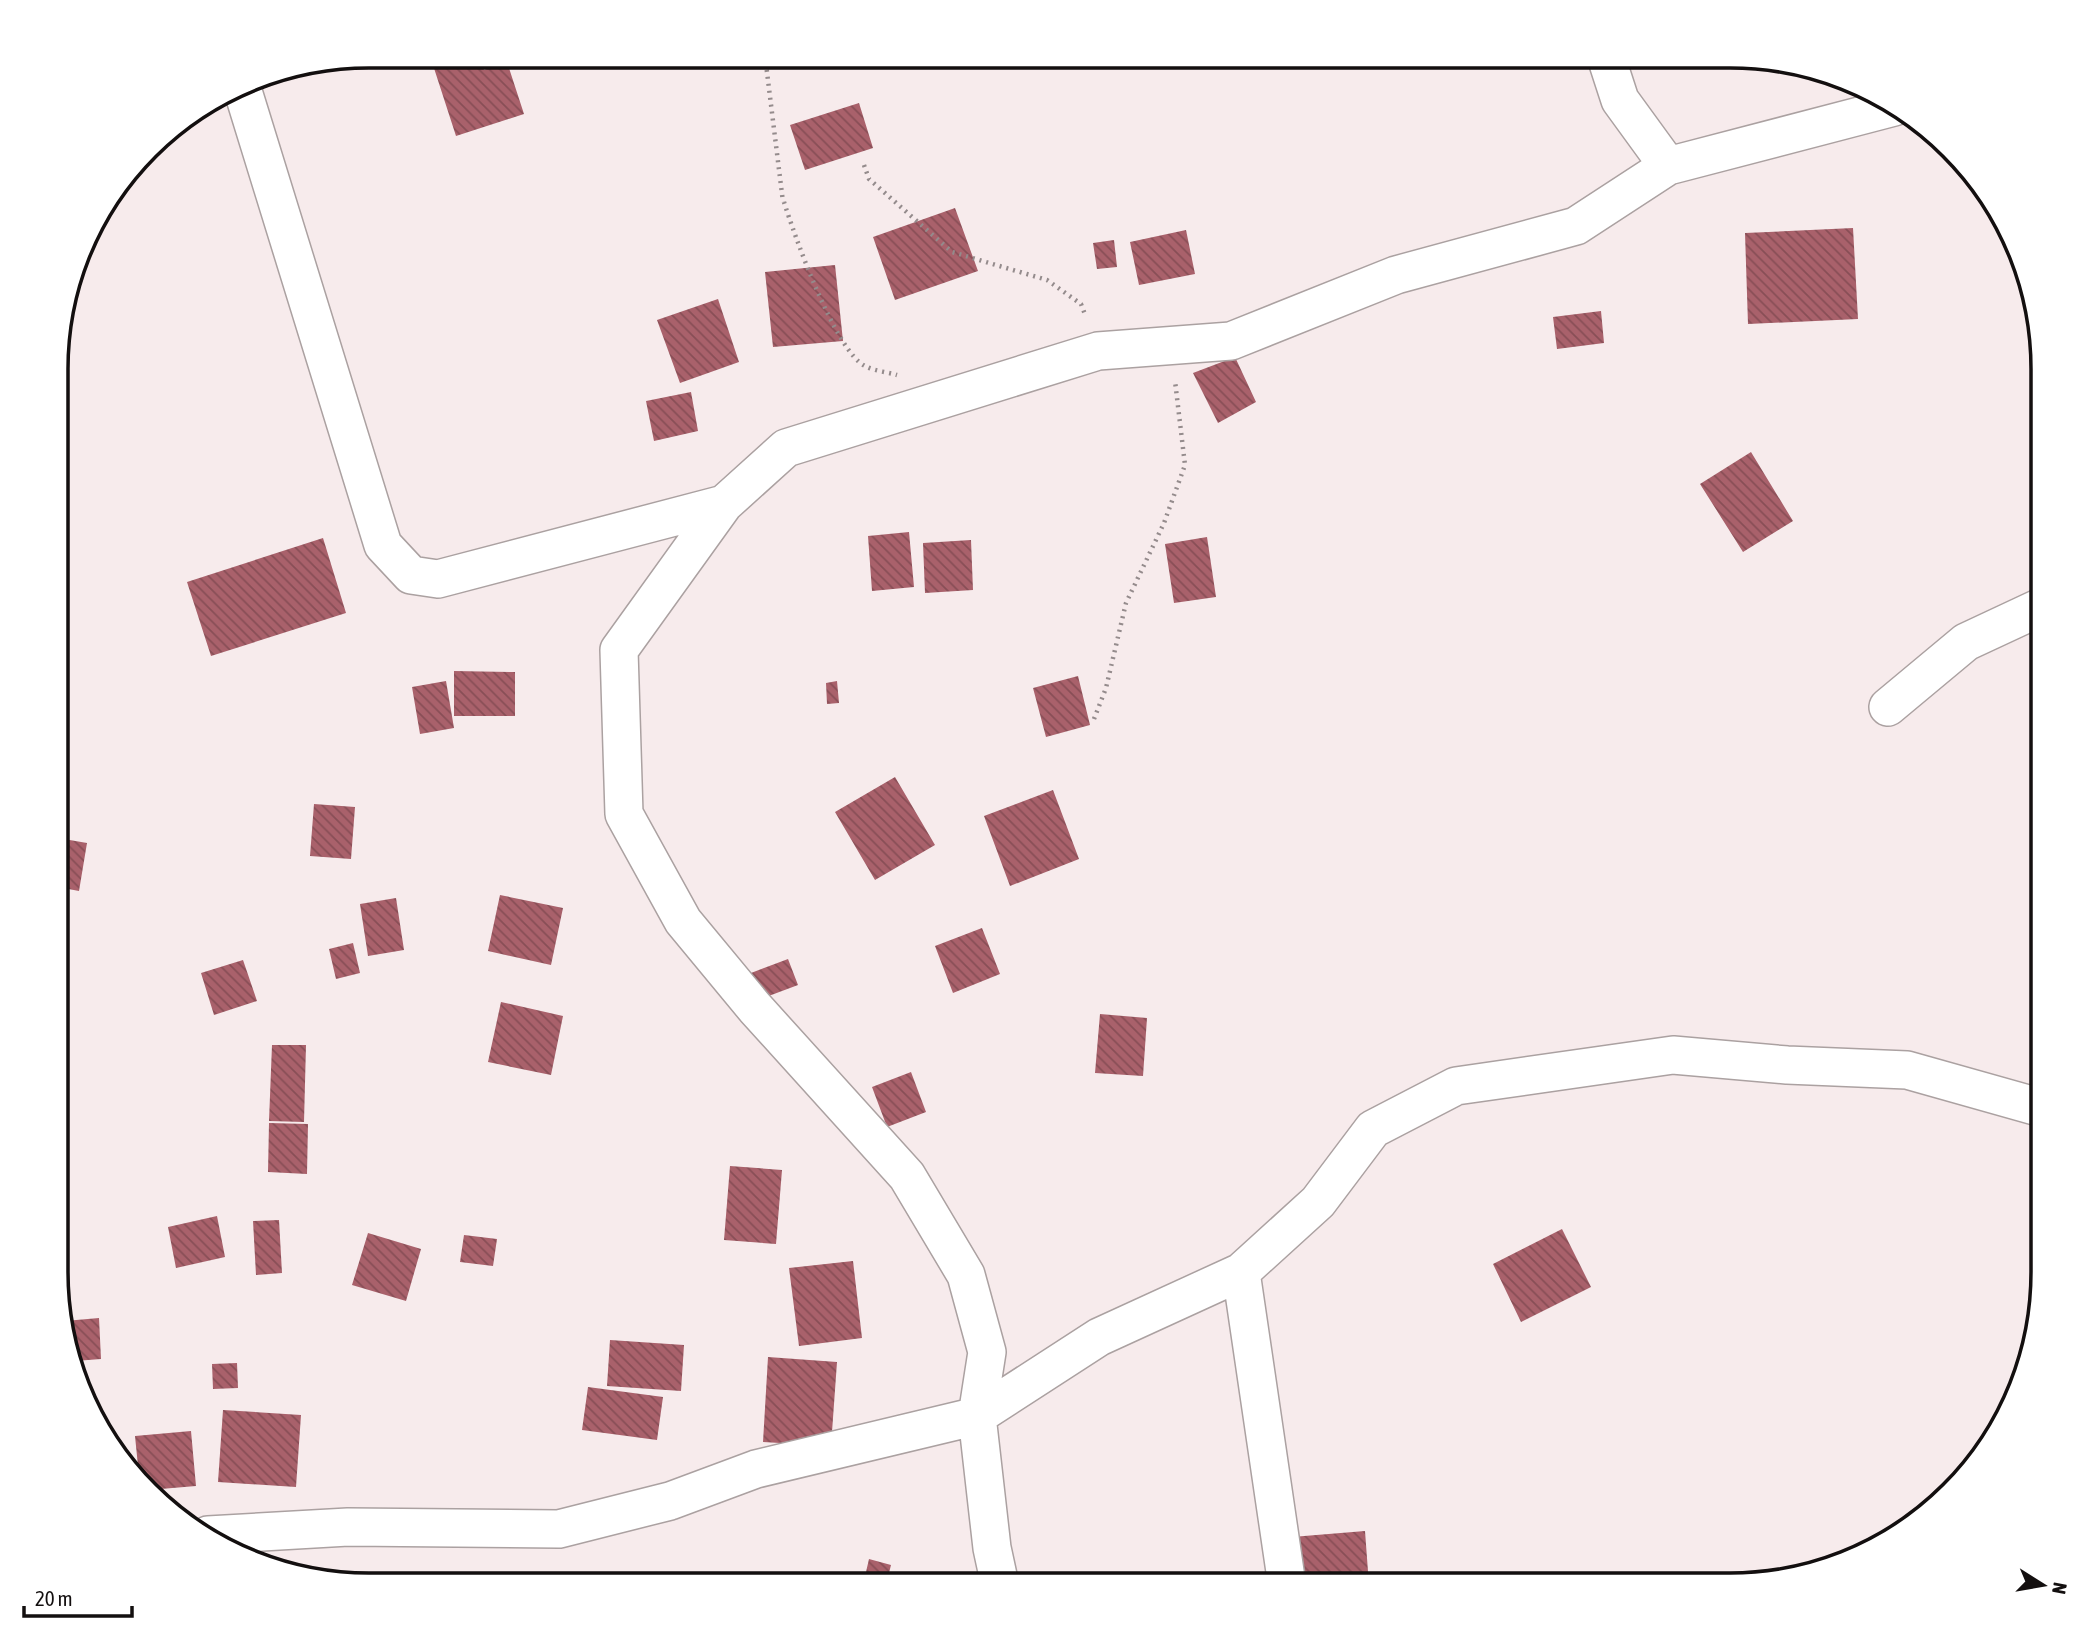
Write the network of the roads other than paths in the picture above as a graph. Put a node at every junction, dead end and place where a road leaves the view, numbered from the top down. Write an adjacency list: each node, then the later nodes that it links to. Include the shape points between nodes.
1 (1610, 68): 4 (street, via 1620,100)
2 (244, 95): 5 (street, via 383,545 411,575 438,579)
3 (1882, 110): 4 (street)
4 (1668, 166): 5 (street, via 1576,226 1396,275 1231,341 1098,351 786,448)
5 (724, 504): 10 (street, via 619,650 625,814 683,921 906,1175 966,1275 987,1352)
6 (2031, 612): 7 (street, via 1966,642)
7 (1888, 707)
8 (2031, 1105): 9 (street, via 1907,1070 1673,1055 1456,1086 1373,1129 1318,1202)
9 (1241, 1272): 10 (street, via 1099,1337); 13 (street)
10 (977, 1416): 11 (street, via 756,1469 670,1501 559,1529 348,1527); 12 (street)
11 (223, 1534)
12 (997, 1573)
13 (1285, 1573)

